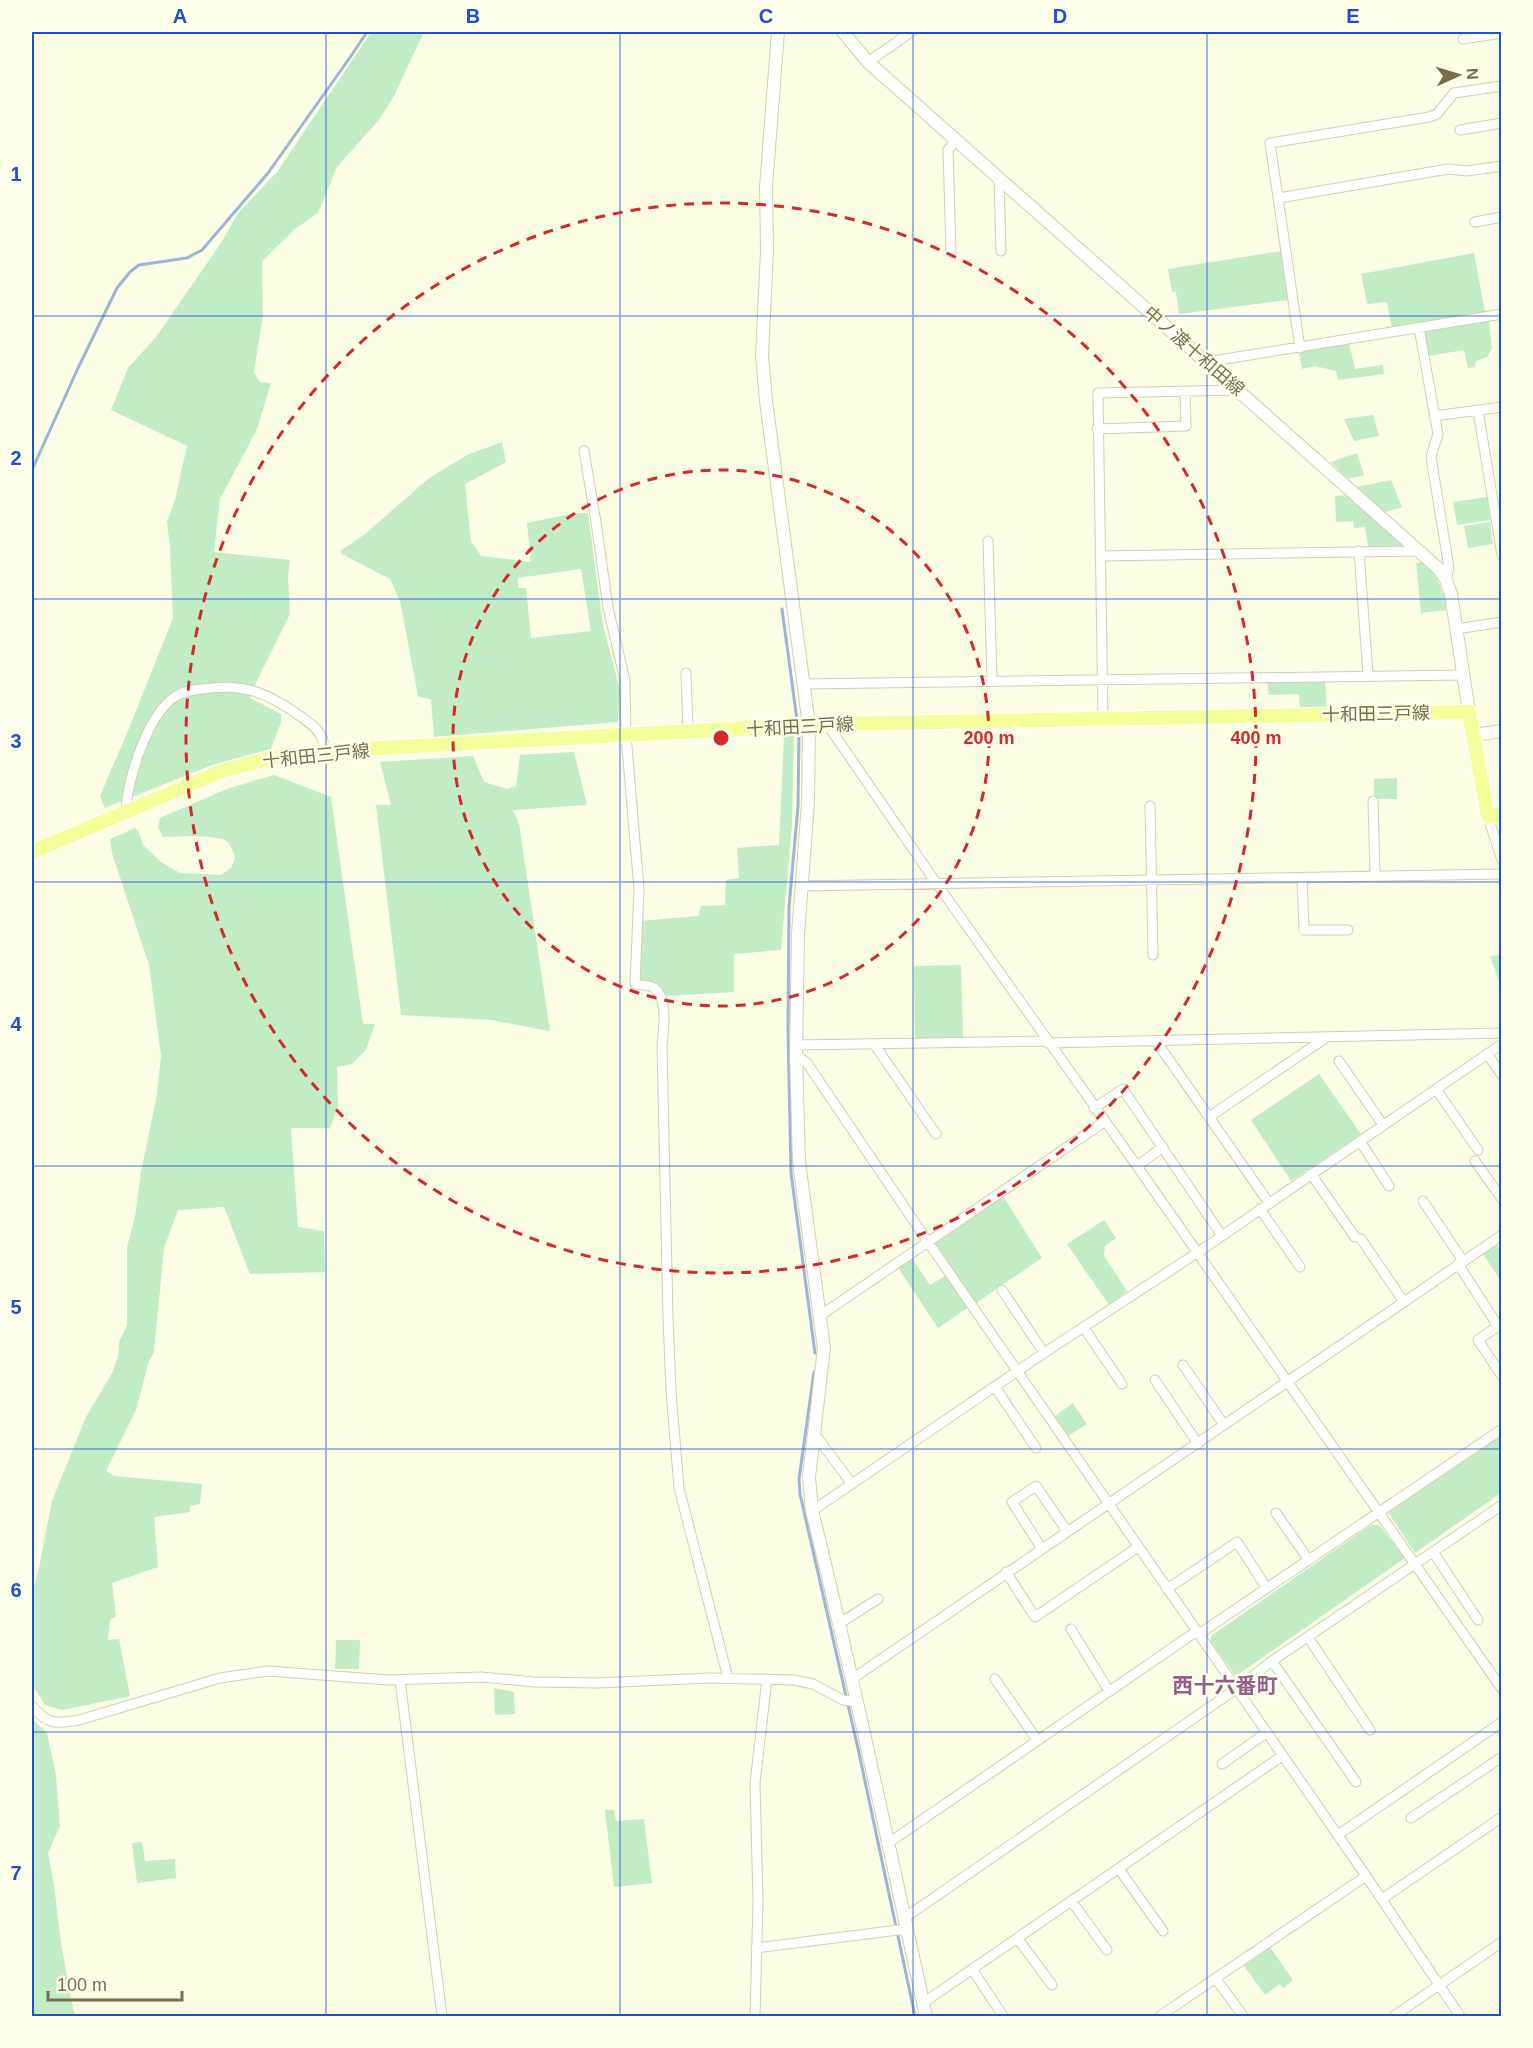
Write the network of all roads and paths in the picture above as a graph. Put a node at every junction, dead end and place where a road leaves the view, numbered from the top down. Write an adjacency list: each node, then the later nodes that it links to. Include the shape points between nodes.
1 (778, 32): 43 (street, via 766,187 762,355)
2 (843, 32): 6 (street, 中ノ渡十和田線)
3 (911, 32): 6 (street)
4 (1502, 33): 5 (street)
5 (1463, 39)
6 (868, 62): 10 (street, 中ノ渡十和田線)
7 (1502, 86): 13 (street, via 1454,93 1437,114 1429,117 1270,143)
8 (1502, 123): 9 (street)
9 (1460, 130)
10 (956, 140): 12 (street, 中ノ渡十和田線); 17 (street, via 948,150)
11 (1502, 166): 13 (street, via 1467,171 1448,169)
12 (999, 179): 16 (street); 21 (street, 中ノ渡十和田線)
13 (1279, 198): 20 (street)
14 (1502, 217): 15 (street)
15 (1475, 222)
16 (1001, 251)
17 (951, 252)
18 (1502, 314): 19 (street)
19 (1419, 328): 20 (street); 26 (street)
20 (1300, 348): 21 (street)
21 (1207, 362): 22 (street, 中ノ渡十和田線)
22 (1239, 390): 23 (street); 32 (street, 中ノ渡十和田線)
23 (1185, 392): 27 (street, via 1098,393); 27 (street, via 1186,426)
24 (1502, 407): 25 (street)
25 (1478, 411): 26 (street); 29 (street)
26 (1434, 416): 35 (street, via 1438,434 1431,457 1449,568)
27 (1097, 429): 34 (street)
28 (584, 451): 50 (street, via 608,608 625,680)
29 (1498, 518): 33 (street)
30 (988, 541): 41 (street)
31 (1359, 551): 32 (street); 34 (street); 39 (street)
32 (1420, 551): 35 (street, 中ノ渡十和田線)
33 (1502, 555)
34 (1100, 556): 42 (street)
35 (1446, 580): 37 (street, 中ノ渡十和田線)
36 (1502, 622): 37 (street)
37 (1456, 629): 40 (street, 中ノ渡十和田線)
38 (687, 673): 49 (street)
39 (1368, 675): 40 (street); 42 (street)
40 (1463, 675): 44 (street, 中ノ渡十和田線)
41 (992, 680): 42 (street); 43 (street)
42 (1102, 680): 45 (street)
43 (803, 684): 47 (street)
44 (1469, 712): 45 (main road, 十和田三戸線); 51 (main road)
45 (1103, 720): 46 (main road, 十和田三戸線)
46 (827, 724): 47 (main road, 十和田三戸線); 63 (street)
47 (809, 726): 49 (main road, 十和田三戸線); 64 (street)
48 (1502, 731): 51 (street)
49 (688, 732): 50 (main road, 十和田三戸線)
50 (626, 735): 52 (main road, 十和田三戸線); 139 (street, via 639,889 635,984 656,990 663,1011 668,1318 679,1488)
51 (1473, 735): 56 (main road, via 1483,798)
52 (324, 751): 55 (main road, 十和田三戸線, via 271,758 222,771); 55 (street, via 322,738 313,725 270,696 216,687 184,692 166,704 140,747 126,796)
53 (1373, 801): 60 (street)
54 (1150, 806): 62 (street)
55 (126, 810): 57 (main road, 十和田三戸線)
56 (1495, 816): 58 (street)
57 (32, 852)
58 (1502, 860)
59 (1502, 874): 60 (street)
60 (1375, 876): 61 (street)
61 (1302, 878): 62 (street); 65 (street, via 1304,930)
62 (1152, 879): 63 (street); 66 (street)
63 (937, 884): 64 (street); 70 (street)
64 (801, 886): 73 (street)
65 (1348, 930)
66 (1153, 955)
67 (1502, 1033): 68 (street)
68 (1327, 1037): 69 (street); 79 (street)
69 (1156, 1041): 70 (street); 79 (street)
70 (1047, 1042): 71 (street); 78 (street)
71 (874, 1044): 73 (street); 82 (street)
72 (1502, 1044): 74 (street)
73 (796, 1050): 96 (street); 102 (street, via 799,1162)
74 (1487, 1054): 76 (street); 77 (street)
75 (1339, 1061): 81 (street)
76 (1502, 1075)
77 (1436, 1089): 81 (street); 85 (street)
78 (1094, 1108): 80 (street); 84 (street, via 1124,1089)
79 (1209, 1117): 92 (street)
80 (1104, 1122): 87 (street); 96 (street)
81 (1383, 1125): 83 (street)
82 (936, 1134)
83 (1360, 1141): 88 (street); 89 (street)
84 (1163, 1148): 87 (street); 95 (street)
85 (1478, 1150)
86 (1475, 1161): 90 (street)
87 (1137, 1166): 97 (street)
88 (1311, 1174): 92 (street); 101 (street)
89 (1389, 1186)
90 (1502, 1199)
91 (1423, 1201): 98 (street)
92 (1269, 1203): 93 (street)
93 (1260, 1209): 95 (street); 99 (street)
94 (1502, 1235): 98 (street)
95 (1222, 1236): 97 (street)
96 (928, 1242): 102 (street); 106 (street)
97 (1197, 1253): 103 (street); 109 (street)
98 (1460, 1262): 101 (street); 107 (street, via 1498,1326 1478,1340)
99 (1300, 1267)
100 (1002, 1290): 104 (street)
101 (1404, 1302): 109 (street)
102 (821, 1315): 114 (street, via 824,1362)
103 (1084, 1328): 104 (street); 110 (street)
104 (1044, 1353): 106 (street)
105 (1183, 1365): 112 (street)
106 (1018, 1371): 111 (street); 118 (street)
107 (1502, 1376)
108 (1155, 1380): 115 (street)
109 (1288, 1382): 112 (street); 121 (street)
110 (1122, 1384)
111 (995, 1387): 116 (street); 117 (street)
112 (1224, 1425): 115 (street)
113 (1502, 1429): 121 (street)
114 (814, 1433): 117 (street); 120 (street, via 809,1477)
115 (1198, 1443): 118 (street)
116 (1036, 1448)
117 (852, 1484): 120 (street)
118 (1108, 1503): 123 (street); 124 (street)
119 (1502, 1504): 126 (street)
120 (812, 1511): 134 (street)
121 (1379, 1512): 127 (street); 128 (street)
122 (1276, 1513): 127 (street)
123 (1067, 1531): 125 (street); 125 (street, via 1036,1486 1012,1502)
124 (1138, 1546): 129 (street, via 1035,1617); 131 (street)
125 (1042, 1549): 129 (street)
126 (1433, 1552): 128 (street); 133 (street)
127 (1308, 1559): 130 (street)
128 (1414, 1565): 137 (street); 145 (street)
129 (1006, 1572): 141 (street)
130 (1266, 1587): 131 (street, via 1237,1542); 136 (street)
131 (1167, 1589): 136 (street)
132 (878, 1599): 134 (street)
133 (1478, 1620)
134 (840, 1623): 141 (street)
135 (1071, 1629): 146 (street)
136 (1198, 1633): 144 (street); 146 (street)
137 (1308, 1637): 138 (street); 150 (street)
138 (1272, 1661): 144 (street); 156 (street)
139 (728, 1678): 140 (street); 143 (street, via 598,1683 481,1677)
140 (767, 1679): 147 (street, via 813,1684); 169 (street, via 755,1783)
141 (852, 1679): 147 (street)
142 (995, 1679): 152 (street)
143 (400, 1680): 148 (street, via 252,1672 62,1723 48,1722); 176 (street)
144 (1236, 1689): 151 (street); 165 (street)
145 (1502, 1689)
146 (1109, 1691): 152 (street)
147 (850, 1700): 160 (street)
148 (32, 1706)
149 (1502, 1722): 159 (street)
150 (1370, 1730)
151 (1266, 1733): 153 (street); 155 (street)
152 (1037, 1740): 160 (street)
153 (1282, 1756): 159 (street); 161 (street)
154 (1502, 1756): 158 (street)
155 (1222, 1764)
156 (1356, 1782)
157 (1502, 1817): 163 (street)
158 (1411, 1818)
159 (1338, 1835): 162 (street)
160 (887, 1844): 165 (street)
161 (1119, 1869): 164 (street); 166 (street)
162 (1366, 1876): 163 (street); 172 (street)
163 (1382, 1899): 174 (street)
164 (1072, 1902): 167 (street); 170 (street)
165 (900, 1927): 169 (street); 175 (street)
166 (1162, 1931)
167 (1018, 1939): 171 (street); 173 (street)
168 (1502, 1942): 174 (street)
169 (756, 1947): 177 (street)
170 (1107, 1950)
171 (972, 1970): 175 (street); 179 (street)
172 (1216, 1979): 180 (street); 181 (street)
173 (1052, 1985)
174 (1439, 1986): 182 (street); 183 (street)
175 (923, 2003): 178 (street)
176 (442, 2016)
177 (755, 2016)
178 (926, 2016)
179 (1003, 2016)
180 (1160, 2016)
181 (1243, 2016)
182 (1394, 2016)
183 (1460, 2016)

